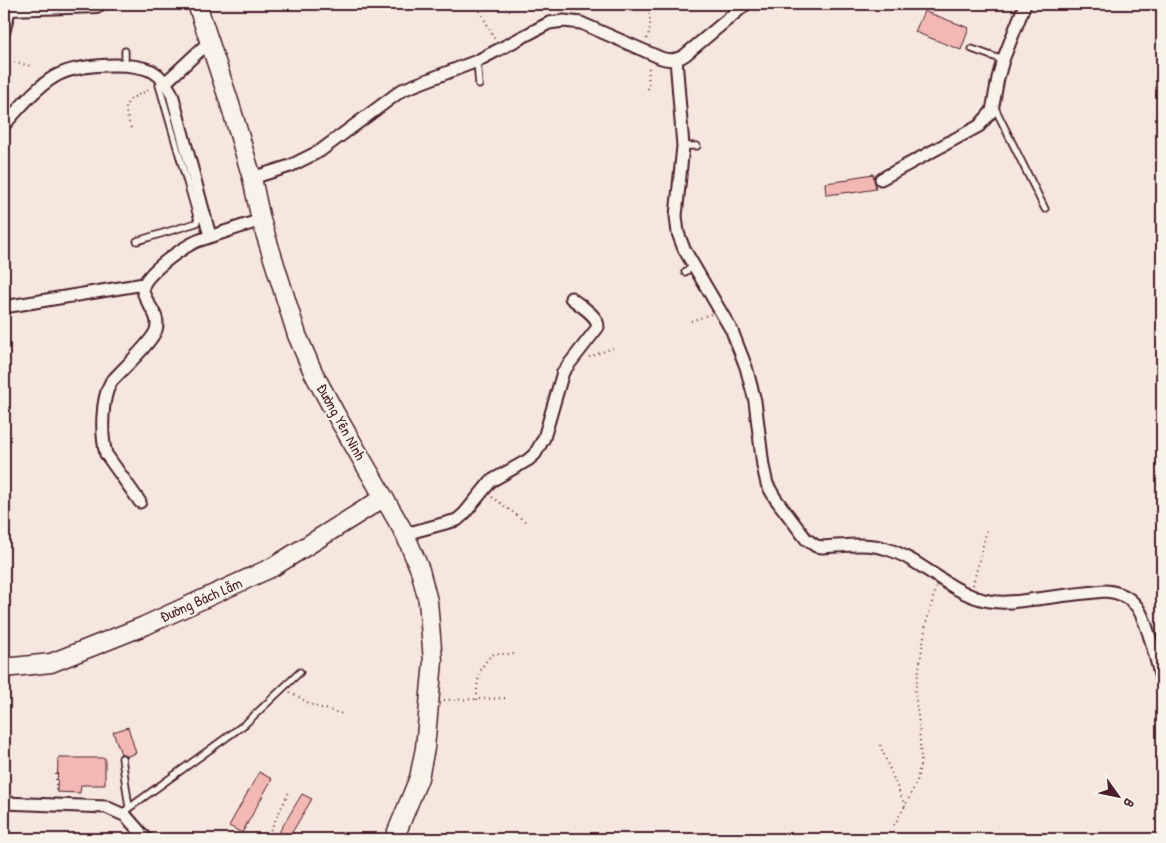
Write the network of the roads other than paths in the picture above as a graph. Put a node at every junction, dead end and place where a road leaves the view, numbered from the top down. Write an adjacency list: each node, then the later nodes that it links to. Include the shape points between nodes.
1 (98, 4): 5 (street)
2 (197, 4): 7 (main road, Đường Yên Ninh)
3 (746, 4): 10 (street, via 686,55)
4 (1025, 4): 11 (street)
5 (7, 6): 6 (street)
6 (4, 31)
7 (210, 41): 14 (street); 20 (main road, Đường Yên Ninh)
8 (972, 49): 11 (lane)
9 (125, 51): 13 (lane)
10 (676, 59): 12 (street, via 666,60 581,23 564,21 543,25); 18 (street)
11 (1003, 60): 16 (street)
12 (477, 61): 15 (lane); 20 (street, via 402,90 320,151 290,166)
13 (125, 67): 14 (street, via 152,71); 17 (street, via 81,66 55,76)
14 (162, 84): 24 (street, via 172,94); 25 (lane, via 198,220)
15 (480, 85)
16 (994, 106): 21 (street, via 980,126); 22 (lane)
17 (4, 125)
18 (683, 146): 19 (lane); 34 (street, via 677,225 689,269 732,331 751,383 767,484 806,539 823,547 865,545 888,549 983,600 1003,602 1105,591 1119,593 1141,611)
19 (697, 146)
20 (252, 178): 23 (main road, Đường Yên Ninh)
21 (881, 179)
22 (1045, 209)
23 (261, 220): 24 (street); 29 (main road, Đường Yên Ninh, via 297,335 313,372)
24 (210, 236): 26 (street, via 181,249)
25 (137, 241)
26 (144, 284): 28 (street); 30 (street, via 144,294 156,318 156,331 111,382 104,400 106,454)
27 (571, 298): 31 (street, via 594,317 598,328 563,372 539,448 528,460 496,477 456,520)
28 (4, 306)
29 (383, 498): 31 (main road, Đường Yên Ninh); 32 (main road, Đường Bách Lẫm, via 273,567 144,626 51,662)
30 (140, 502)
31 (405, 534): 39 (main road, Đường Yên Ninh, via 428,601 432,662 425,748 419,778)
32 (4, 668)
33 (300, 672): 37 (lane, via 245,724)
34 (1162, 683)
35 (122, 758): 37 (lane)
36 (4, 803): 37 (street)
37 (126, 810): 38 (street)
38 (146, 839)
39 (394, 839)

